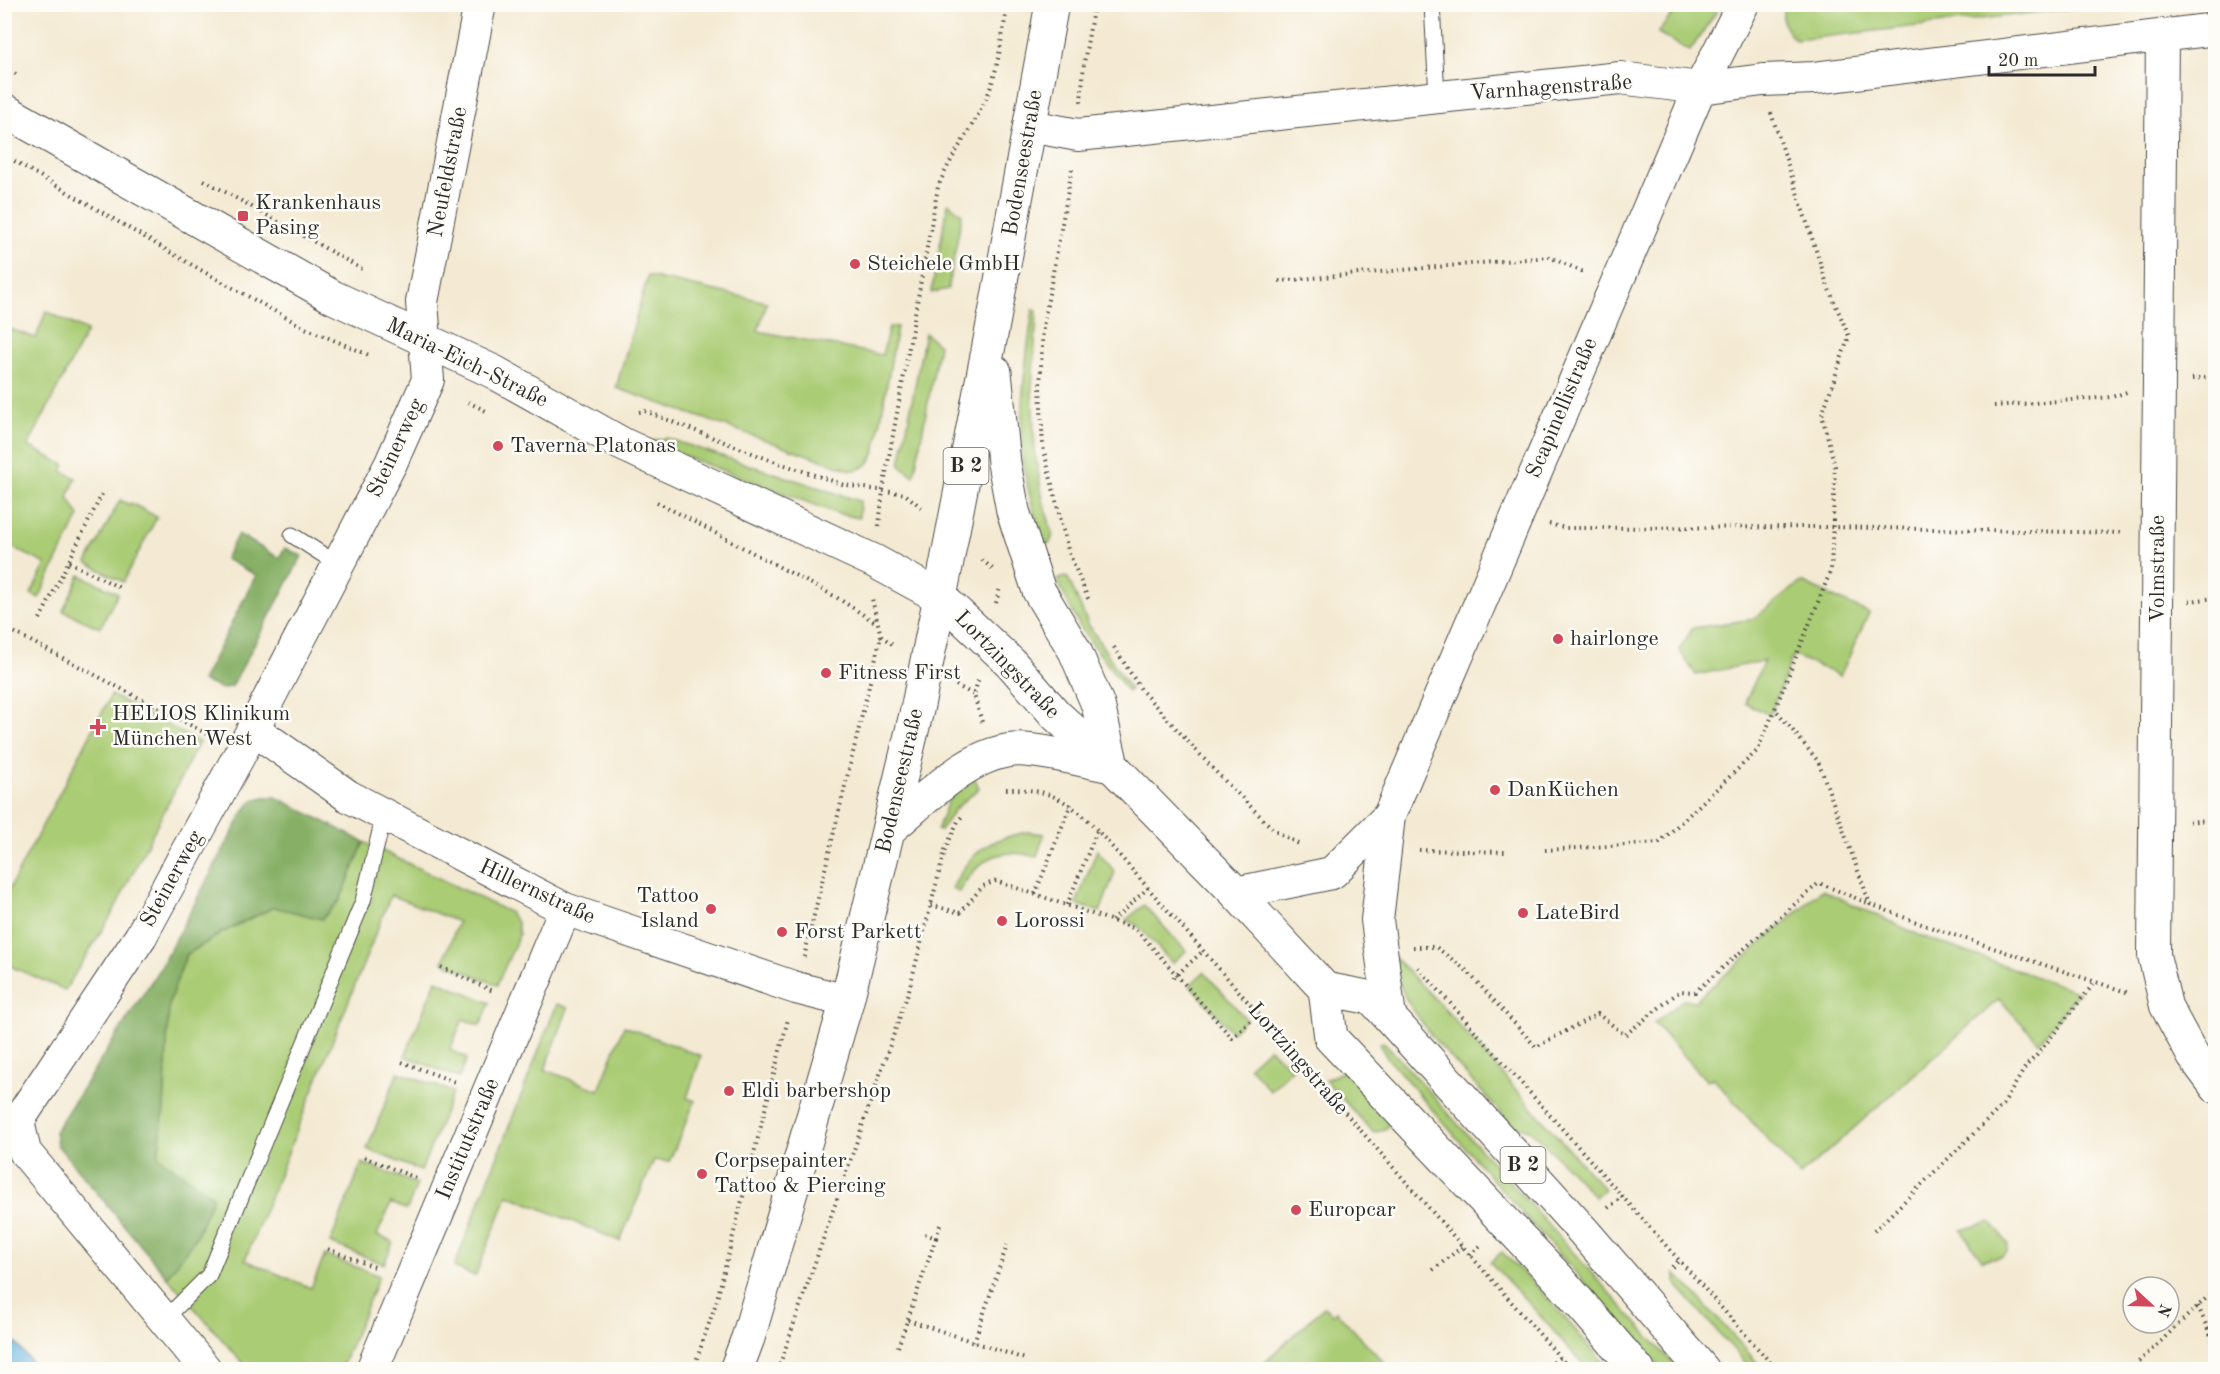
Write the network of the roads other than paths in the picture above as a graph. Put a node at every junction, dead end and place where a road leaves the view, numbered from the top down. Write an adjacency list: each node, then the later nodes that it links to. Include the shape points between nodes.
1 (480, 4): 12 (street, Neufeldstraße, via 422,303)
2 (1052, 4): 10 (main road, Bodenseestraße / B 2)
3 (1432, 4): 8 (lane)
4 (1743, 4): 7 (street, Scapinellistraße)
5 (2216, 29): 6 (street, Varnhagenstraße)
6 (2162, 36): 7 (street, Varnhagenstraße); 26 (street, Volmstraße, via 2154,955 2166,1006 2193,1056)
7 (1700, 88): 8 (street, Varnhagenstraße, via 1620,78); 19 (street, Scapinellistraße)
8 (1437, 98): 10 (street, Varnhagenstraße, via 1078,135)
9 (4, 110): 12 (main road, Maria-Eich-Straße, via 333,297)
10 (1030, 126): 11 (main road, Bodenseestraße / B 2)
11 (991, 335): 15 (main road, Bodenseestraße / B 2); 17 (main road, via 1004,464 1013,511 1039,591 1075,651 1098,705)
12 (424, 340): 14 (street, Steinerweg, via 428,380); 15 (main road, Maria-Eich-Straße, via 494,372 622,444 866,556)
13 (292, 535): 14 (lane)
14 (339, 565): 16 (street, Steinerweg)
15 (940, 597): 17 (main road, Lortzingstraße); 20 (main road, Bodenseestraße)
16 (247, 741): 18 (street, Hillernstraße); 27 (street, Steinerweg, via 141,936 18,1121 25,1152)
17 (1112, 766): 20 (main road, via 1024,750 991,754 964,768); 21 (main road, Lortzingstraße)
18 (384, 815): 22 (street, Hillernstraße); 27 (lane, via 363,901 209,1275)
19 (1389, 816): 21 (street, Scapinellistraße, via 1332,873); 25 (street, Scapinellistraße, via 1377,920)
20 (888, 830): 24 (main road, Bodenseestraße)
21 (1236, 893): 23 (main road, Lortzingstraße)
22 (565, 909): 24 (street, Hillernstraße, via 796,988); 29 (street, Institutstraße)
23 (1325, 989): 25 (main road, B 2, via 1372,998); 31 (main road, Lortzingstraße / B 2, via 1331,1038 1558,1278)
24 (847, 1001): 30 (main road, Bodenseestraße)
25 (1390, 1017): 32 (main road, B 2)
26 (2216, 1087)
27 (164, 1320): 28 (street, Steinerweg)
28 (206, 1370)
29 (372, 1370)
30 (736, 1370)
31 (1638, 1370)
32 (1703, 1370)

